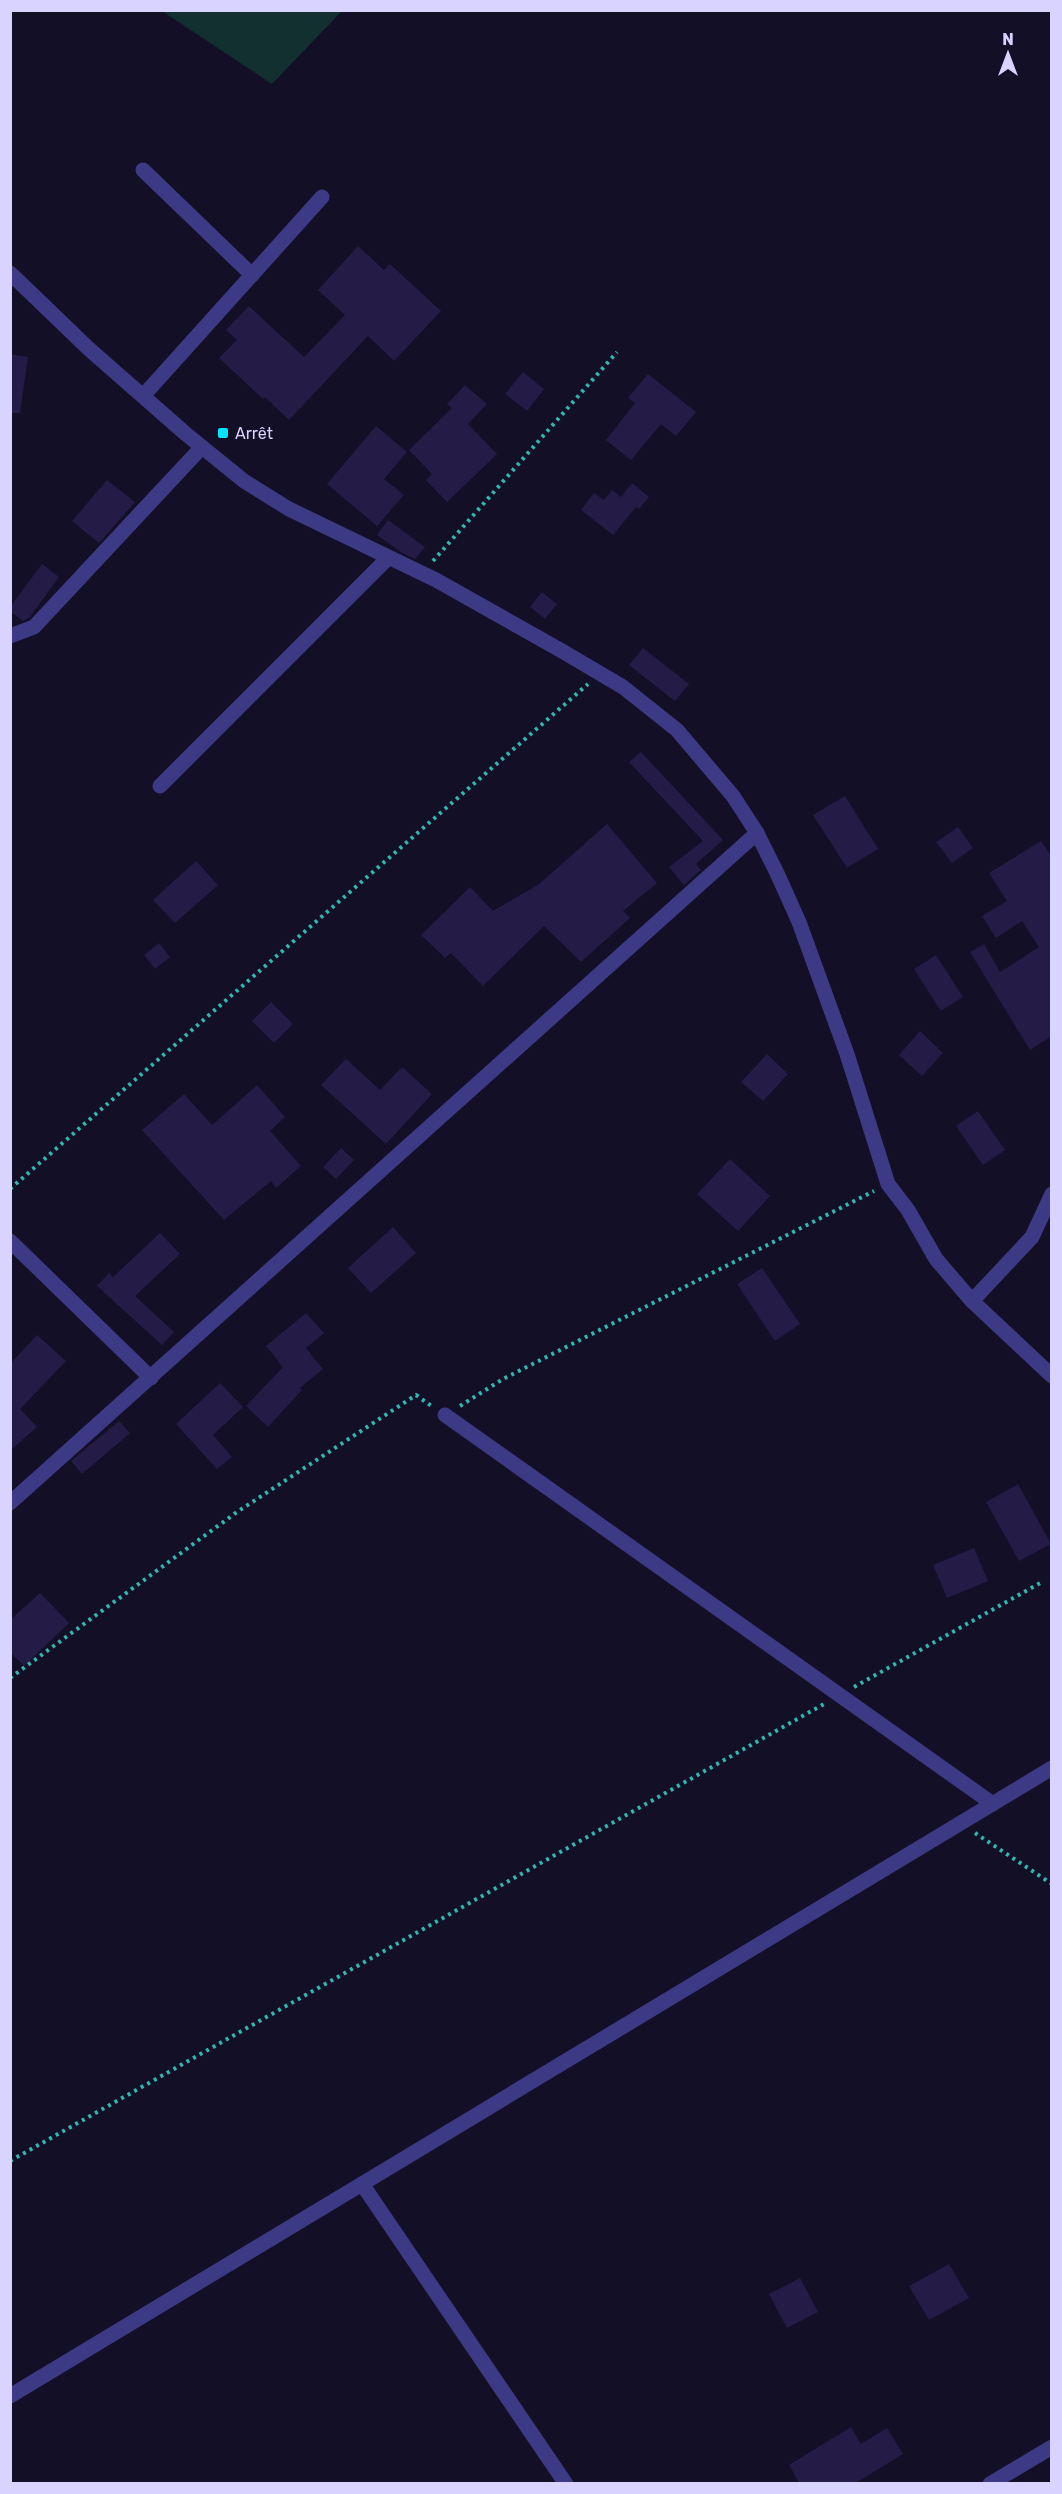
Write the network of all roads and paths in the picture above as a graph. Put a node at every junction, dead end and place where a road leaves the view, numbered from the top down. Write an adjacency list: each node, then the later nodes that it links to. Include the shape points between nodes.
1 (143, 170): 4 (street)
2 (322, 197): 4 (street)
3 (10, 273): 6 (street)
4 (252, 275): 6 (street)
5 (617, 352): 9 (path)
6 (142, 396): 7 (street)
7 (202, 447): 8 (street, via 244,481 289,509); 10 (street, via 34,627)
8 (388, 558): 9 (street); 12 (street)
9 (422, 574): 11 (street)
10 (10, 636)
11 (600, 673): 13 (street, via 677,730 733,796); 14 (path)
12 (160, 786)
13 (757, 833): 17 (street, via 814,961 888,1184 936,1259); 19 (street)
14 (10, 1189)
15 (1052, 1194): 17 (street, via 1032,1237)
16 (10, 1241): 19 (street)
17 (972, 1301): 18 (street)
18 (1052, 1376)
19 (151, 1378): 21 (street)
20 (445, 1415): 23 (street)
21 (10, 1503)
22 (1042, 1582): 23 (path)
23 (840, 1695): 25 (street); 28 (path)
24 (1052, 1768): 25 (street)
25 (993, 1804): 26 (street)
26 (961, 1823): 27 (path); 29 (street)
27 (1052, 1884)
28 (10, 2161)
29 (362, 2184): 30 (street); 32 (street)
30 (10, 2396)
31 (1052, 2447): 33 (street)
32 (566, 2484)
33 (990, 2484)

